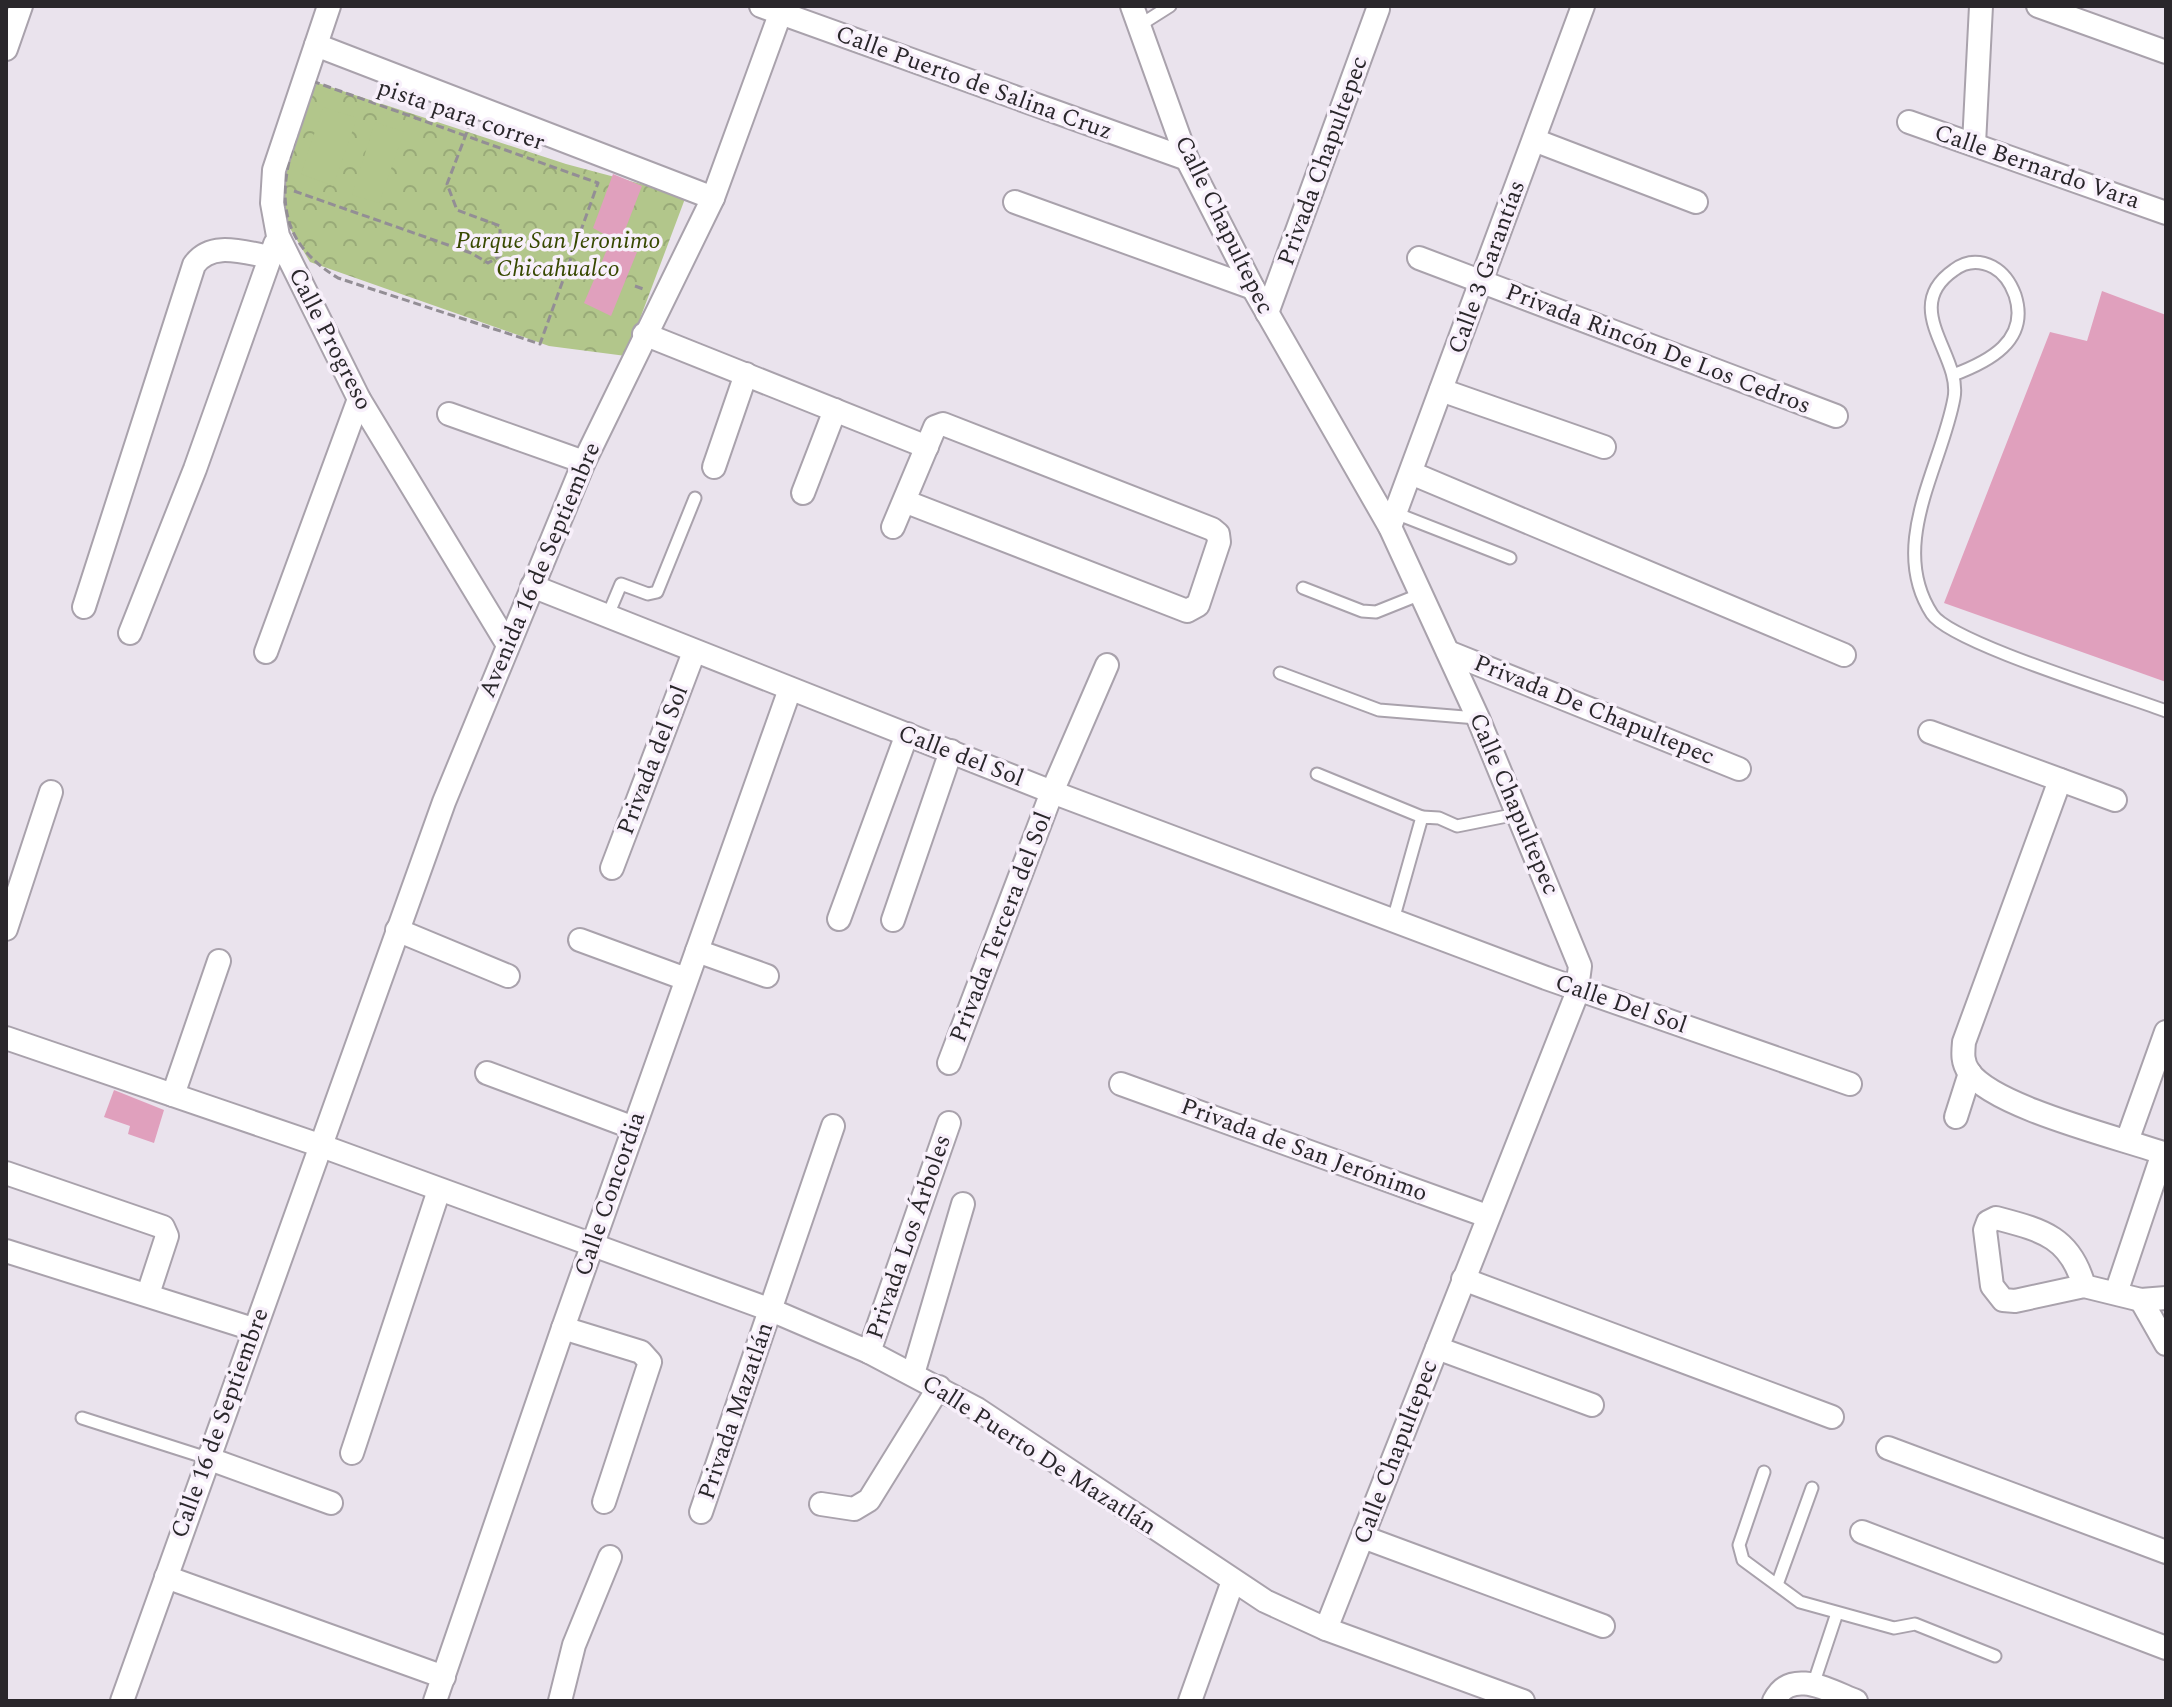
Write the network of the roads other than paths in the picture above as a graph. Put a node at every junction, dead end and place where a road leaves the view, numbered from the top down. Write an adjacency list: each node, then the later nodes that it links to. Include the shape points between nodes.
1 (21, 6): 11 (street)
2 (329, 6): 10 (street, Calle Progreso)
3 (1170, 6): 9 (lane)
4 (1583, 6): 14 (street, Calle 3 Garantías)
5 (1981, 6): 15 (street)
6 (2038, 6): 12 (street)
7 (775, 9): 16 (street, Calle Puerto de Salina Cruz); 17 (street, Avenida 16 de Septiembre)
8 (1378, 9): 25 (street, Privada Chapultepec)
9 (1136, 16): 16 (street, Calle Chapultepec)
10 (316, 45): 17 (street); 21 (street, Calle Progreso, via 272,203)
11 (6, 49)
12 (2166, 52)
13 (1909, 122): 15 (street, Calle Bernardo Vara)
14 (1534, 140): 19 (street); 23 (street, Calle 3 Garantías)
15 (1974, 144): 20 (street, Calle Bernardo Vara)
16 (1187, 159): 24 (street, Calle Chapultepec)
17 (713, 198): 26 (street, Avenida 16 de Septiembre)
18 (1015, 202): 24 (street)
19 (1696, 202)
20 (2166, 213)
21 (274, 246): 30 (street, Calle Progreso); 48 (street, via 209,250 194,265); 50 (street)
22 (1419, 258): 23 (street, Privada Rincón De Los Cedros)
23 (1480, 282): 29 (street, Calle 3 Garantías); 33 (street, Privada Rincón De Los Cedros)
24 (1253, 288): 25 (street, Calle Chapultepec)
25 (1267, 313): 42 (street, Calle Chapultepec)
26 (644, 334): 27 (street); 36 (street, Avenida 16 de Septiembre)
27 (746, 374): 31 (street); 37 (street)
28 (1953, 375): 28 (lane, via 1994,357 2014,334 2018,307 2006,278 1973,261 1953,270 1936,292 1931,310); 59 (lane, via 1954,397 1919,517 1919,583 1932,614 1974,641)
29 (1441, 390): 35 (street); 38 (street, Calle 3 Garantías)
30 (359, 399): 51 (street, Calle Progreso); 52 (street)
31 (835, 410): 34 (street); 39 (street)
32 (449, 414): 36 (street)
33 (1836, 416)
34 (927, 447): 41 (street); 41 (street, via 935,427 947,425 1212,529 1219,542 1198,605 1187,611)
35 (1604, 447)
36 (584, 462): 45 (street, Avenida 16 de Septiembre)
37 (714, 467)
38 (1411, 473): 42 (street, Calle 3 Garantías); 55 (street)
39 (803, 493)
40 (695, 498): 49 (lane, via 657,592 621,584)
41 (904, 501): 43 (street)
42 (1392, 520): 44 (lane); 47 (street, Calle Chapultepec)
43 (893, 527)
44 (1510, 558)
45 (532, 586): 49 (street, Calle del Sol); 51 (street, Avenida 16 de Septiembre)
46 (1303, 588): 47 (lane, via 1376,612)
47 (1421, 594): 54 (street, Calle Chapultepec)
48 (84, 607)
49 (608, 615): 53 (street, Calle del Sol)
50 (130, 633)
51 (508, 645): 77 (street, Avenida 16 de Septiembre)
52 (266, 652)
53 (694, 652): 58 (street, Calle del Sol); 72 (street, Privada del Sol)
54 (1448, 652): 60 (street, Calle Chapultepec); 64 (street, Privada De Chapultepec)
55 (1844, 655)
56 (1107, 665): 68 (street, Privada Tercera del Sol)
57 (1280, 673): 60 (lane, via 1379,710)
58 (790, 689): 62 (street, Calle del Sol); 79 (street, Calle Concordia)
59 (2166, 711)
60 (1478, 718): 70 (street, Calle Chapultepec)
61 (1930, 732): 66 (street)
62 (907, 734): 63 (street, Calle del Sol); 73 (street)
63 (951, 751): 68 (street, Calle del Sol); 74 (street)
64 (1739, 769)
65 (1317, 774): 71 (lane)
66 (2060, 780): 69 (street); 89 (street, via 1964,1042)
67 (51, 792): 76 (street)
68 (1052, 792): 75 (street, Calle del Sol); 87 (street, Privada Tercera del Sol)
69 (2115, 800)
70 (1517, 814): 71 (lane, via 1457,826); 84 (street, Calle Chapultepec, via 1573,945 1580,966)
71 (1422, 817): 75 (lane)
72 (612, 868)
73 (839, 919)
74 (893, 920)
75 (1393, 920): 84 (street, Calle Del Sol)
76 (6, 929)
77 (397, 930): 81 (street); 98 (street, Avenida 16 de Septiembre)
78 (580, 940): 83 (street)
79 (697, 951): 82 (street); 83 (street, Calle Concordia)
80 (219, 961): 92 (street)
81 (508, 976)
82 (767, 976)
83 (686, 979): 96 (street, Calle Concordia)
84 (1578, 989): 91 (street, Calle Del Sol); 103 (street, Calle Chapultepec)
85 (2166, 1032): 97 (street)
86 (6, 1038): 92 (street, Calle Puerto De Mazatlán)
87 (949, 1063)
88 (487, 1073): 96 (street)
89 (1970, 1073): 93 (street); 97 (street, via 2010,1100)
90 (1121, 1084): 103 (street, Privada de San Jerónimo)
91 (1850, 1084)
92 (173, 1095): 98 (street, Calle Puerto De Mazatlán)
93 (1956, 1117)
94 (949, 1123): 117 (street, Privada Los Árboles)
95 (833, 1126): 112 (street, Privada Mazatlán)
96 (634, 1128): 104 (street, Calle Concordia)
97 (2127, 1141): 99 (street)
98 (319, 1145): 101 (street, Calle Puerto De Mazatlán); 114 (street, Calle 16 de Septiembre)
99 (2165, 1154): 108 (street)
100 (6, 1173): 109 (street, via 166,1229)
101 (439, 1190): 104 (street, Calle Puerto De Mazatlán); 124 (street)
102 (963, 1204): 118 (street)
103 (1487, 1216): 106 (street, Calle Chapultepec)
104 (592, 1246): 112 (street, Calle Puerto De Mazatlán); 113 (street, Calle Concordia)
105 (6, 1251): 109 (street)
106 (1463, 1279): 116 (street, Calle Chapultepec); 121 (street)
107 (2084, 1286): 107 (street, via 2073,1257 2054,1237 1996,1218 1988,1222 1992,1286 1998,1296 2015,1301); 108 (street)
108 (2116, 1293): 111 (street)
109 (148, 1294): 114 (street)
110 (2166, 1298): 111 (street)
111 (2141, 1300): 115 (street)
112 (771, 1310): 117 (street, Calle Puerto De Mazatlán); 131 (street, Privada Mazatlán)
113 (563, 1328): 128 (street, via 641,1352 650,1362); 144 (street, Calle Concordia)
114 (253, 1329): 125 (street, Calle 16 de Septiembre)
115 (2166, 1344)
116 (1437, 1348): 120 (street); 133 (street, Calle Chapultepec)
117 (869, 1352): 118 (street, Calle Puerto De Mazatlán)
118 (913, 1374): 119 (street, Calle Puerto De Mazatlán)
119 (939, 1387): 130 (street, via 869,1500 854,1509); 137 (street, Calle Puerto De Mazatlán)
120 (1592, 1405)
121 (1832, 1417)
122 (82, 1418): 125 (lane)
123 (1888, 1448): 134 (street)
124 (352, 1453)
125 (207, 1458): 129 (street); 136 (street, Calle 16 de Septiembre)
126 (1764, 1472): 138 (lane, via 1738,1550 1743,1560)
127 (1812, 1488): 138 (lane)
128 (604, 1502)
129 (331, 1503)
130 (821, 1504)
131 (701, 1512)
132 (1862, 1532): 142 (street)
133 (1363, 1537): 140 (street); 141 (street, Calle Chapultepec)
134 (2166, 1552)
135 (610, 1557): 148 (street, via 574,1645)
136 (166, 1577): 144 (street); 146 (street, Calle 16 de Septiembre)
137 (1233, 1581): 141 (street, Calle Puerto De Mazatlán); 149 (street)
138 (1778, 1582): 139 (lane, via 1800,1602)
139 (1837, 1613): 143 (lane, via 1894,1628 1915,1624); 145 (lane)
140 (1603, 1626)
141 (1326, 1629): 150 (street, Calle Puerto De Mazatlán)
142 (2166, 1648)
143 (1995, 1656)
144 (444, 1677): 147 (street, Calle Concordia)
145 (1813, 1685): 151 (street, via 1793,1683); 152 (street)
146 (122, 1701)
147 (435, 1701)
148 (560, 1701)
149 (1190, 1701)
150 (1523, 1701)
151 (1774, 1701)
152 (1856, 1701)

